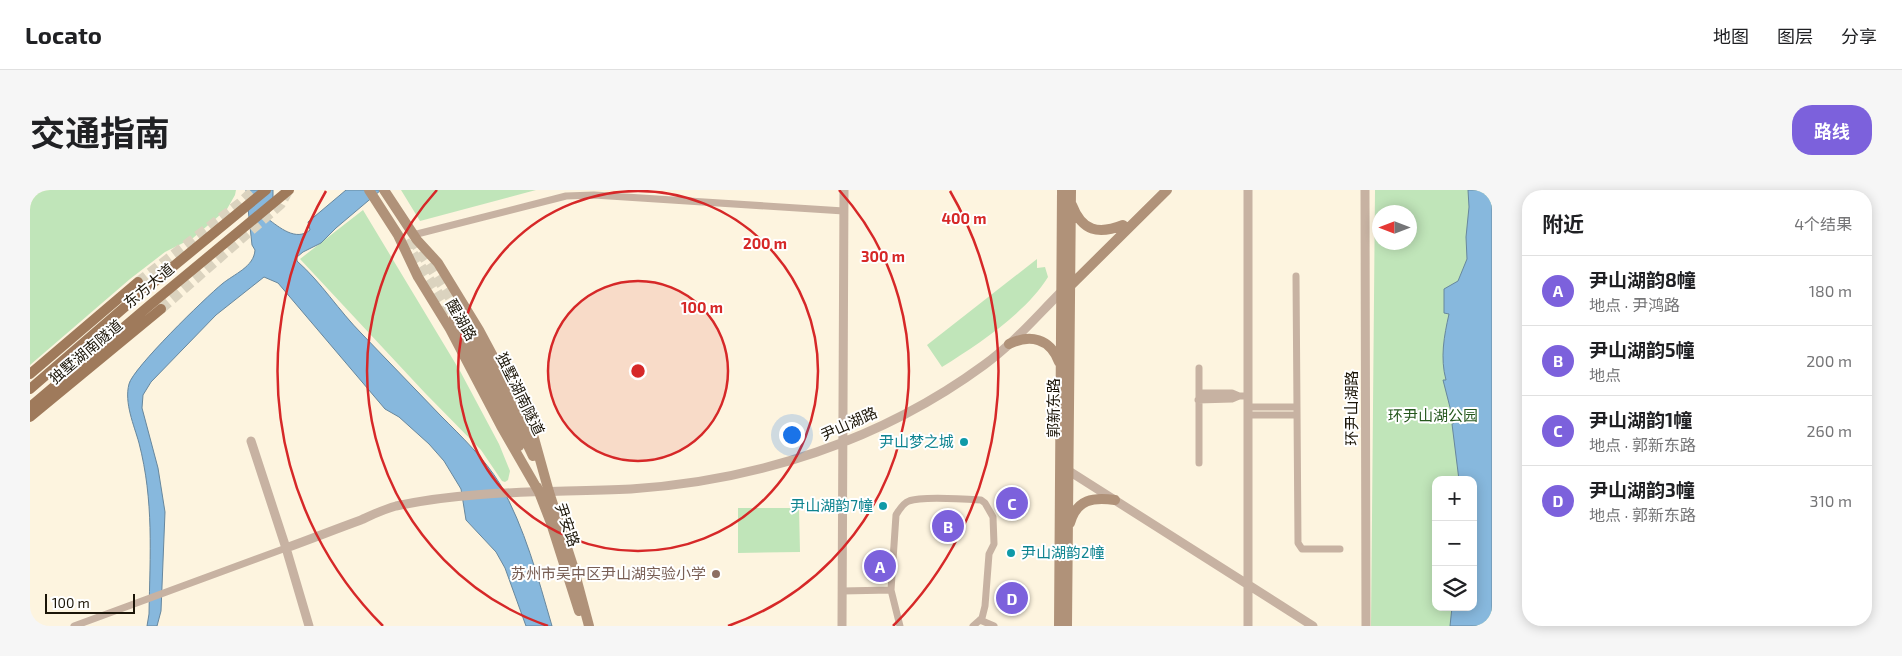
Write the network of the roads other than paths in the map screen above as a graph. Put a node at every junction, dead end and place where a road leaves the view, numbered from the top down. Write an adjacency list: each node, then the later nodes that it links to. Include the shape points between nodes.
1 (266, 190): 24 (main road, 东方大道)
2 (289, 190): 27 (main road, 东方大道)
3 (369, 190): 36 (main road, 醒湖路, via 398,236 501,426)
4 (844, 190): 12 (street)
5 (1062, 190): 17 (main road, 郭新东路)
6 (1159, 190): 13 (main road)
7 (1168, 190): 17 (main road)
8 (1248, 190): 25 (street)
9 (1365, 190): 57 (street, 环尹山湖路)
10 (386, 193): 14 (main road, 醒湖路)
11 (1070, 195): 13 (main road, via 1078,217 1089,227 1105,231); 17 (main road, 郭新东路)
12 (844, 212): 14 (street, via 594,195 566,196); 33 (street)
13 (1123, 225): 17 (main road)
14 (413, 235): 36 (main road, 醒湖路, via 438,264 493,354 534,438)
15 (1296, 276): 28 (street)
16 (138, 282): 23 (main road, 独墅湖南隧道)
17 (1066, 286): 20 (street, 尹山湖路); 21 (main road, 郭新东路); 35 (main road, 郭新东路)
18 (161, 309): 31 (main road, 独墅湖南隧道)
19 (457, 315): 36 (main road, 独墅湖南隧道, via 475,337 496,377)
20 (1009, 344): 21 (main road, via 1028,338 1042,342 1053,349); 33 (street, 尹山湖路, via 938,396)
21 (1060, 365): 35 (main road, 郭新东路)
22 (1199, 368): 26 (street)
23 (30, 374)
24 (30, 389)
25 (1244, 396): 26 (street, via 1232,393); 29 (street)
26 (1199, 397): 34 (street)
27 (30, 407)
28 (1297, 407): 29 (street); 30 (street)
29 (1248, 411): 30 (street); 41 (street)
30 (1297, 415): 40 (street, via 1298,543 1304,549)
31 (30, 417)
32 (251, 441): 39 (street)
33 (842, 444): 36 (street, 尹山湖路, via 736,476 691,484); 43 (street)
34 (1199, 463)
35 (1064, 471): 37 (street); 38 (main road, 郭新东路); 53 (main road, 郭新东路)
36 (544, 492): 39 (street, 尹山湖路, via 459,496 394,507); 47 (main road, 尹安路); 48 (main road, 尹安路, via 573,566)
37 (1115, 500): 38 (main road, via 1100,498 1084,503 1075,512); 41 (street)
38 (1068, 532): 54 (main road, 郭新东路)
39 (286, 548): 45 (street); 46 (street)
40 (1340, 549)
41 (1248, 585): 55 (street); 56 (street)
42 (892, 590): 43 (street); 44 (street, via 896,515 901,506 909,500 981,500 993,517 994,544 989,554 985,606); 50 (street)
43 (842, 591): 49 (street)
44 (980, 620): 51 (street); 52 (street)
45 (74, 626)
46 (309, 626)
47 (583, 626)
48 (589, 626)
49 (842, 626)
50 (900, 626)
51 (973, 626)
52 (994, 626)
53 (1059, 626)
54 (1067, 626)
55 (1248, 626)
56 (1313, 626)
57 (1366, 626)

